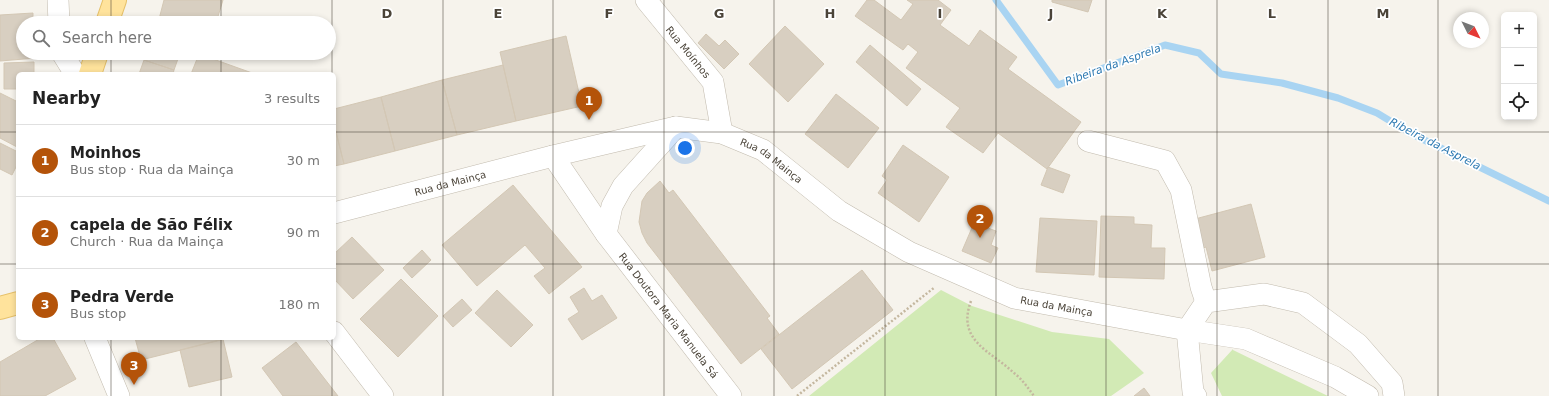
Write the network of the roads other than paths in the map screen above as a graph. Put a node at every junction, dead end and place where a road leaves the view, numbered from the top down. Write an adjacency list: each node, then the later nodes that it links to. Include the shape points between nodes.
1 (58, 0): 4 (street)
2 (115, 0): 5 (main road)
3 (646, 0): 11 (street, Rua Moínhos, via 713,82)
4 (59, 16)
5 (109, 16)
6 (66, 60): 8 (street)
7 (95, 60): 9 (main road)
8 (74, 72)
9 (91, 72)
10 (676, 127): 11 (street, Rua da Mainça); 13 (street, Rua da Mainça); 15 (street, via 623,186 612,206)
11 (722, 133): 19 (street, Rua da Mainça, via 762,150 839,211 909,252 1014,298)
12 (1088, 141): 16 (street, via 1165,161 1180,190)
13 (553, 156): 14 (street, Rua da Mainça); 15 (street, Rua Doutora Maria Manuela Sá)
14 (336, 212)
15 (606, 234): 24 (street, Rua Doutora Maria Manuela Sá)
16 (1206, 302): 19 (street); 27 (street, via 1264,294 1303,303 1358,344 1392,382)
17 (16, 304): 18 (main road)
18 (0, 308)
19 (1187, 330): 25 (street, via 1193,392); 26 (street, Rua da Mainça, via 1246,339 1335,377)
20 (336, 335): 23 (street)
21 (97, 340): 22 (street)
22 (119, 396)
23 (383, 396)
24 (731, 396)
25 (1196, 396)
26 (1368, 396)
27 (1394, 396)

